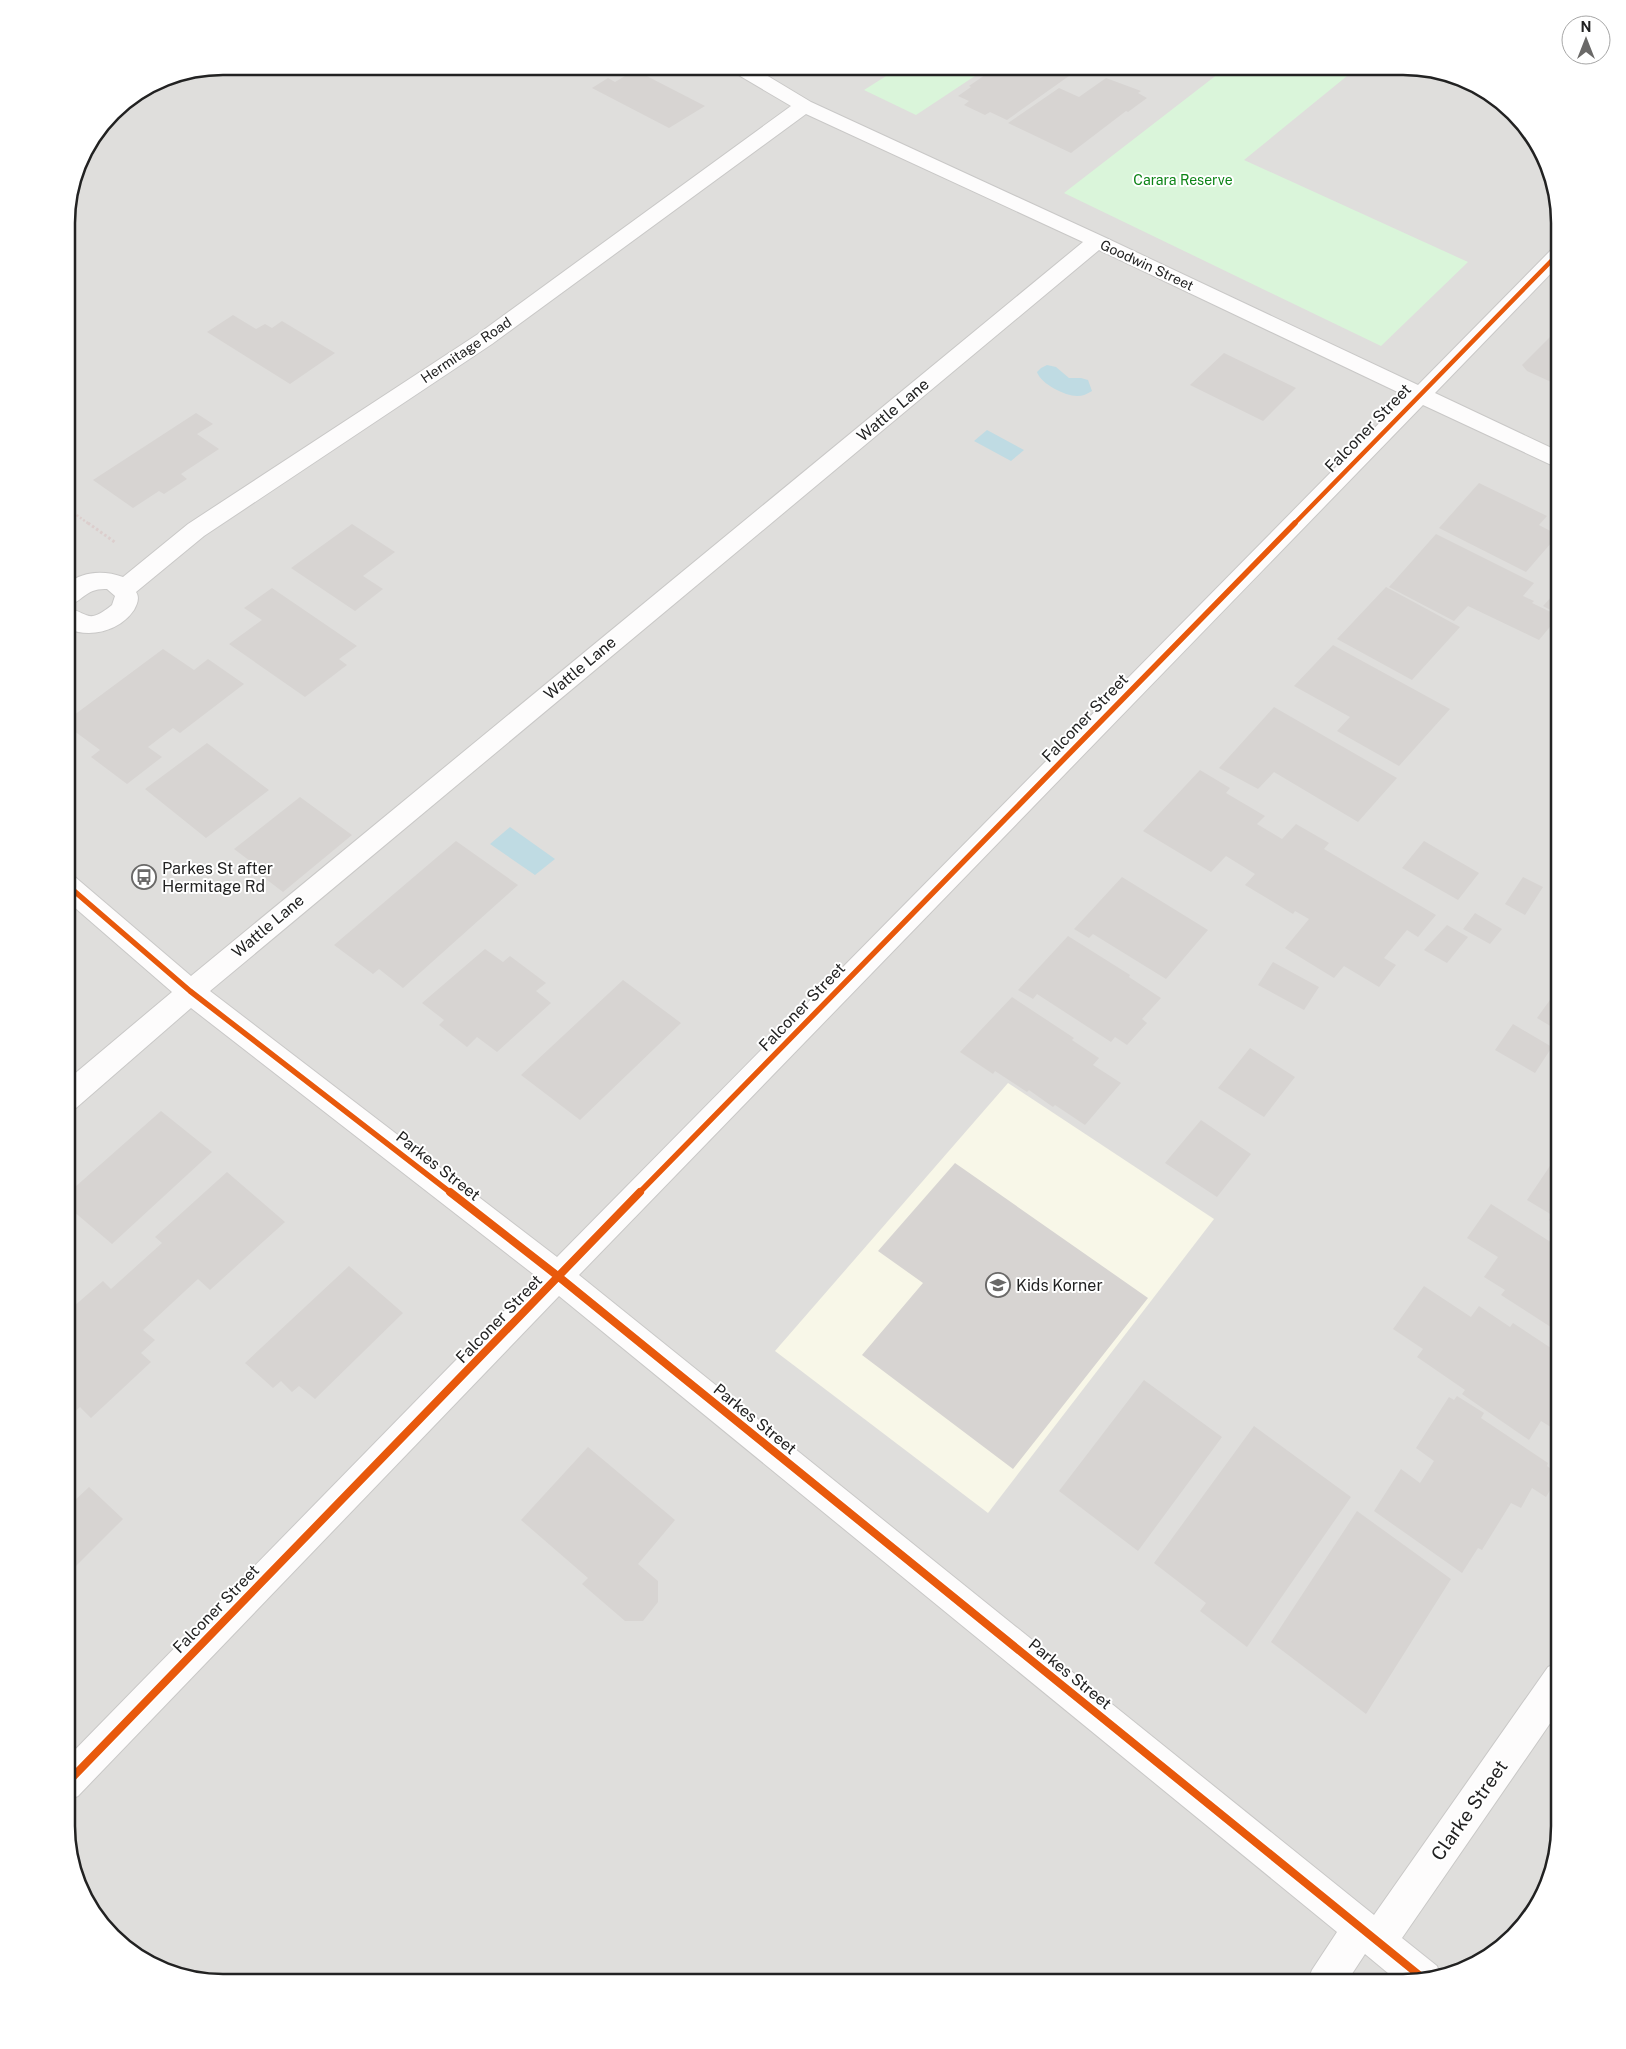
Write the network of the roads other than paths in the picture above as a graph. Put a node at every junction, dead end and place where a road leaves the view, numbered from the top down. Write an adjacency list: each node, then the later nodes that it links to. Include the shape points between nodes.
1 (752, 75): 2 (street, Goodwin Street)
2 (804, 106): 3 (street, Goodwin Street); 7 (street, Hermitage Road, via 485,339 196,530)
3 (1097, 241): 5 (street, Goodwin Street); 11 (street, Wattle Lane)
4 (1551, 261): 5 (street, Falconer Street)
5 (1421, 394): 6 (street, Goodwin Street); 13 (street, Falconer Street)
6 (1551, 457)
7 (124, 589): 8 (street, via 112,582 94,581); 9 (street, via 126,604 110,620 94,625)
8 (75, 596)
9 (75, 623)
10 (75, 892): 11 (street, Parkes Street)
11 (190, 991): 12 (street, Wattle Lane); 13 (street, Parkes Street)
12 (75, 1091)
13 (558, 1276): 15 (street, Falconer Street); 16 (street, Parkes Street)
14 (1551, 1691): 16 (street, Clarke Street)
15 (75, 1775)
16 (1370, 1934): 17 (street, Parkes Street); 18 (street, Clarke Street)
17 (1416, 1973)
18 (1333, 1974)

